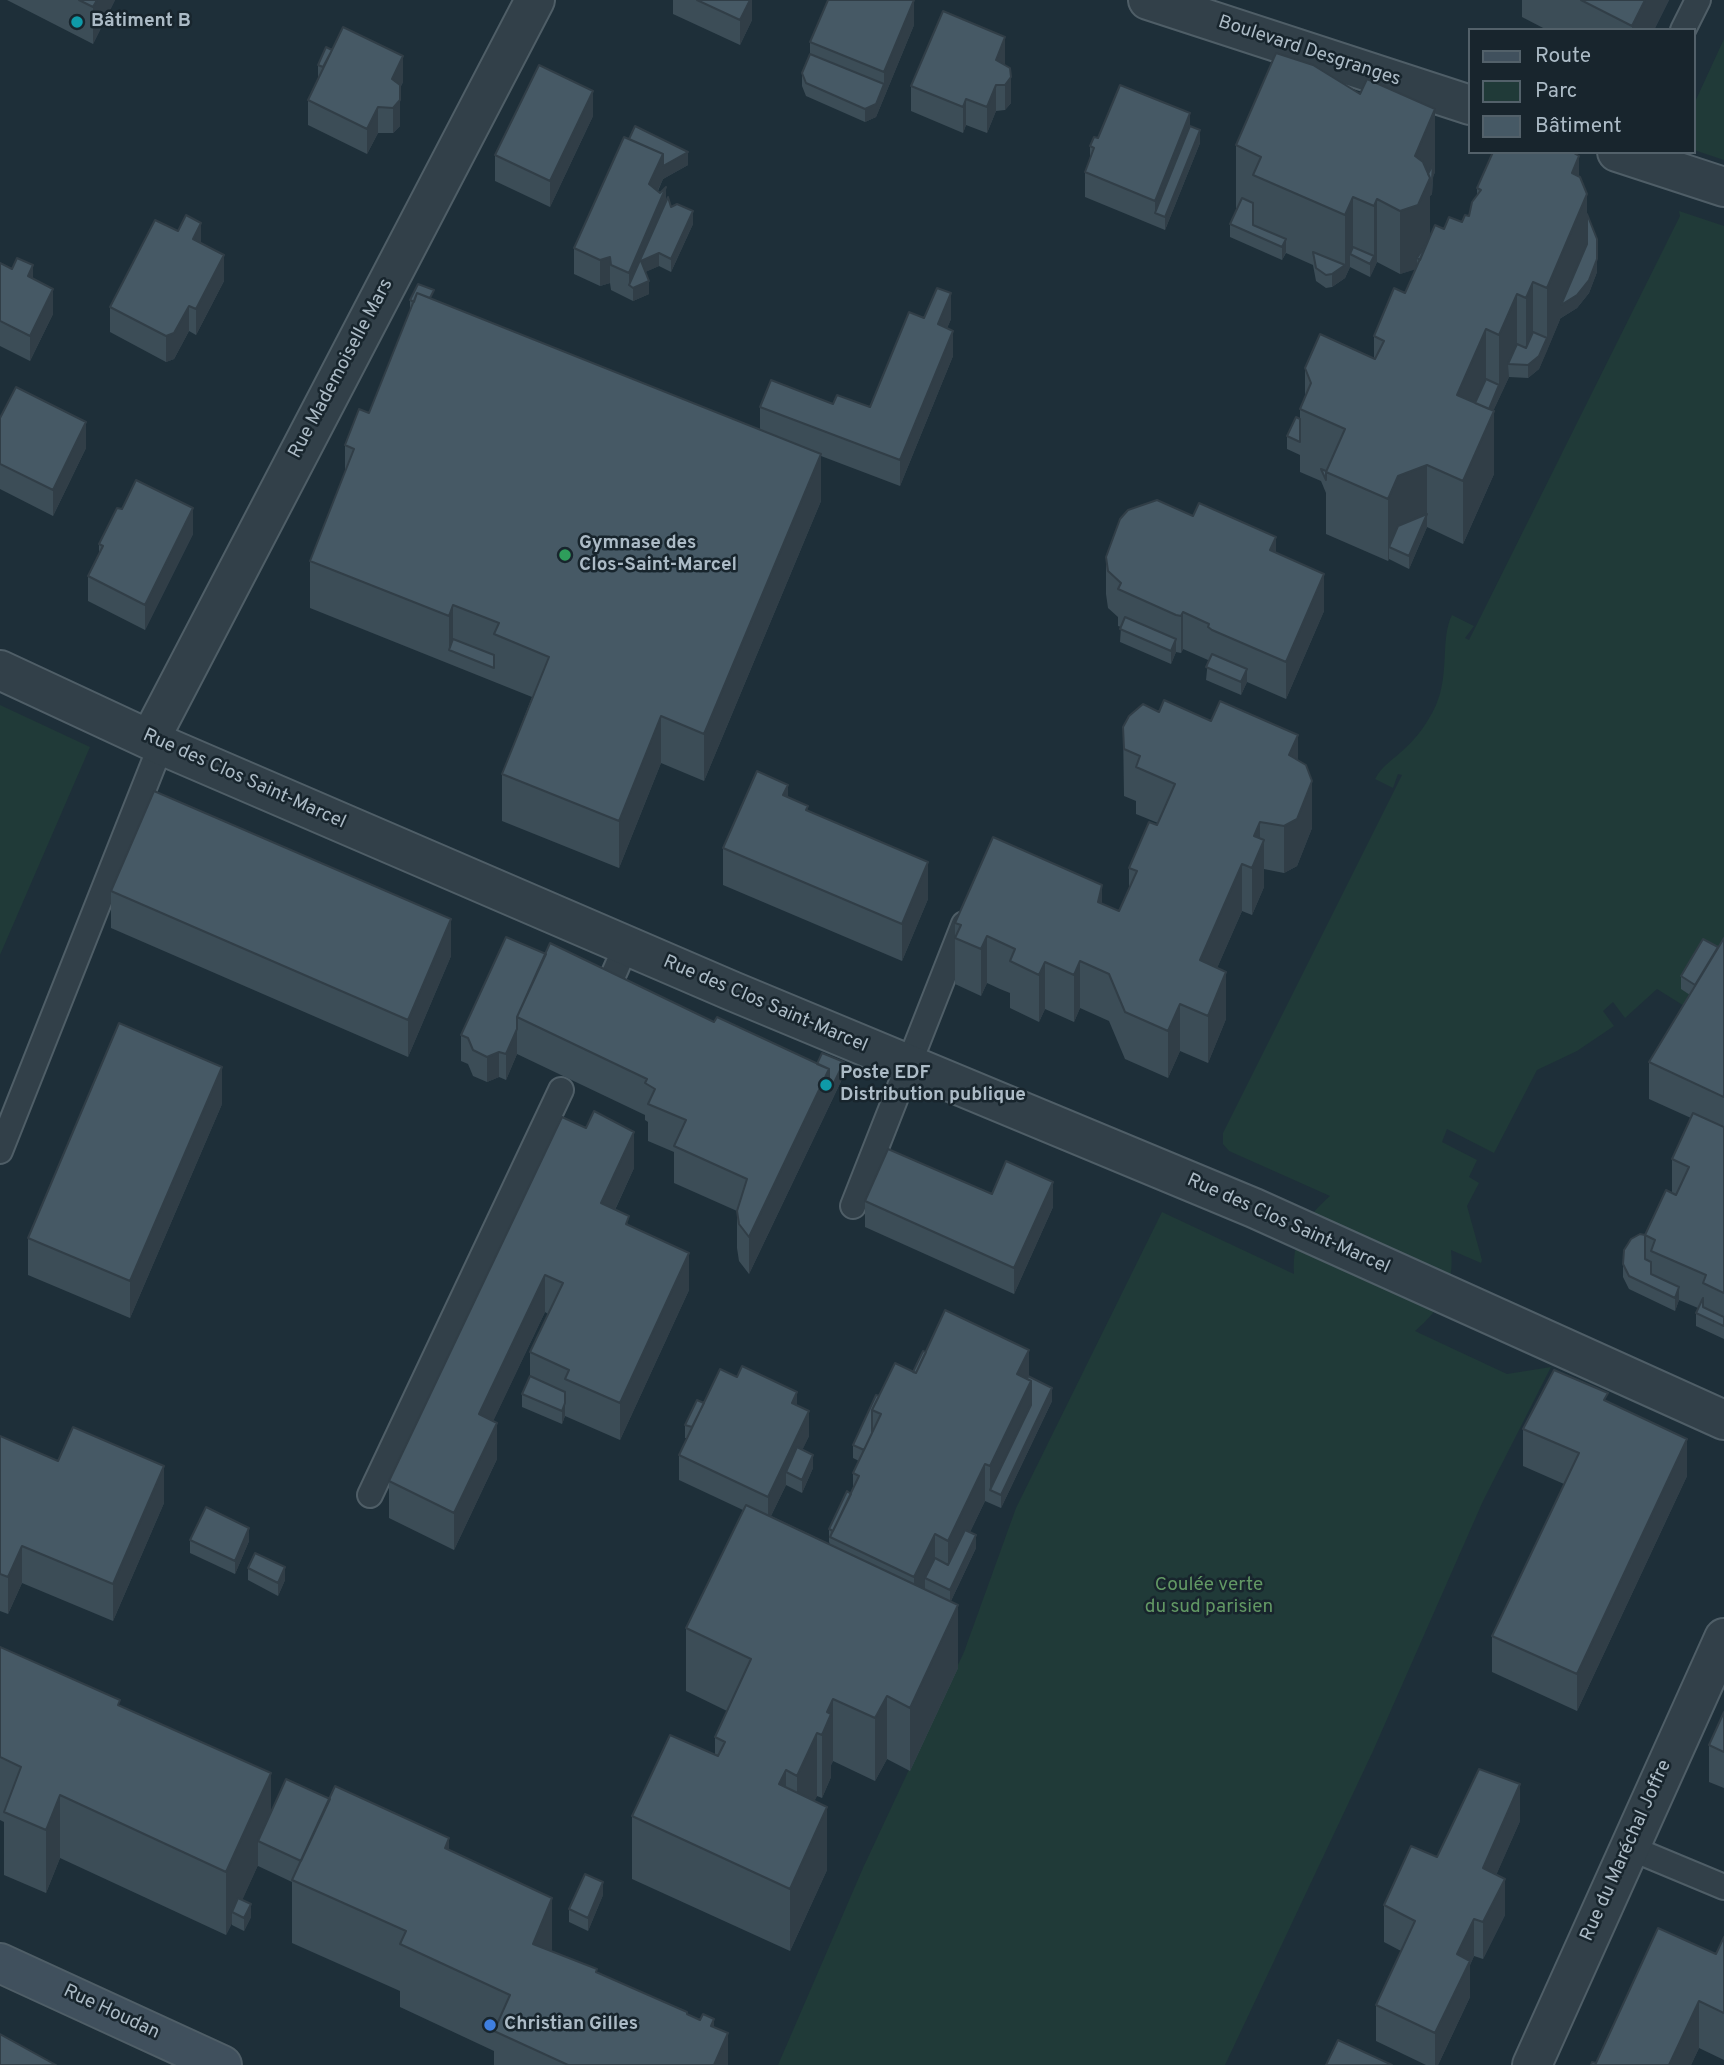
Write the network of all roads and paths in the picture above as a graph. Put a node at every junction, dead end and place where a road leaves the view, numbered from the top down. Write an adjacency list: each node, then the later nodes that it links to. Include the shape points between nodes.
1 (535, 0): 9 (street, Rue Mademoiselle Mars)
2 (1148, 0): 5 (street, Boulevard Desgranges)
3 (1698, 0): 4 (lane)
4 (1685, 28)
5 (1468, 104)
6 (1624, 154): 7 (street)
7 (1724, 187)
8 (0, 670): 9 (street, Rue des Clos Saint-Marcel)
9 (156, 742): 11 (street, Rue des Clos Saint-Marcel); 15 (lane)
10 (964, 924): 13 (lane)
11 (626, 946): 12 (lane); 13 (street, Rue des Clos Saint-Marcel)
12 (608, 987)
13 (909, 1065): 16 (lane); 17 (street, Rue des Clos Saint-Marcel, via 1254,1208)
14 (561, 1090): 18 (lane)
15 (0, 1151)
16 (853, 1206)
17 (1724, 1420)
18 (370, 1495)
19 (1724, 1638): 20 (street, Rue du Maréchal Joffre)
20 (1628, 1847): 21 (lane); 24 (street, Rue du Maréchal Joffre)
21 (1724, 1887)
22 (0, 1963): 23 (main road, Rue Houdan)
23 (222, 2065)
24 (1532, 2065)

